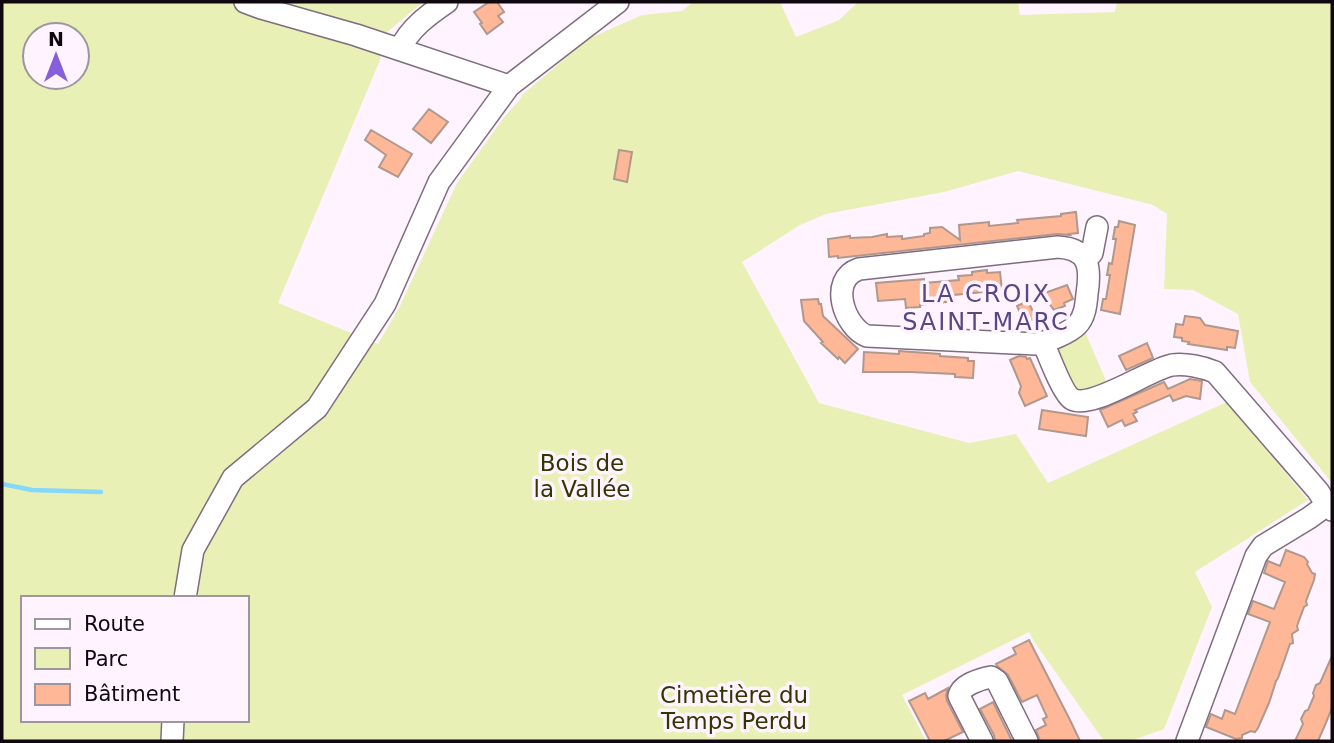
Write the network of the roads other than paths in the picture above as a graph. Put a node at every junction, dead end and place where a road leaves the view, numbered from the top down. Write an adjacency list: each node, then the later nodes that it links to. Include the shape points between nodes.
1 (245, 2): 4 (street)
2 (447, 2): 4 (street, via 414,28)
3 (618, 2): 5 (street)
4 (400, 49): 5 (street)
5 (509, 86): 10 (street, via 439,182 386,304 317,408 233,478 193,550)
6 (1097, 227): 7 (street)
7 (1086, 260): 8 (street, via 1090,273 1083,315 1076,326); 8 (street, via 1073,249 1058,247 866,268 849,274 843,284 850,320 867,336)
8 (1043, 342): 9 (street, via 1065,390 1075,400 1091,400 1170,366 1219,375)
9 (1330, 508): 15 (street, via 1263,546 1256,555)
10 (185, 596)
11 (173, 722): 12 (street)
12 (172, 741)
13 (982, 741): 14 (street, via 958,693 991,677)
14 (1027, 741)
15 (1187, 741)

